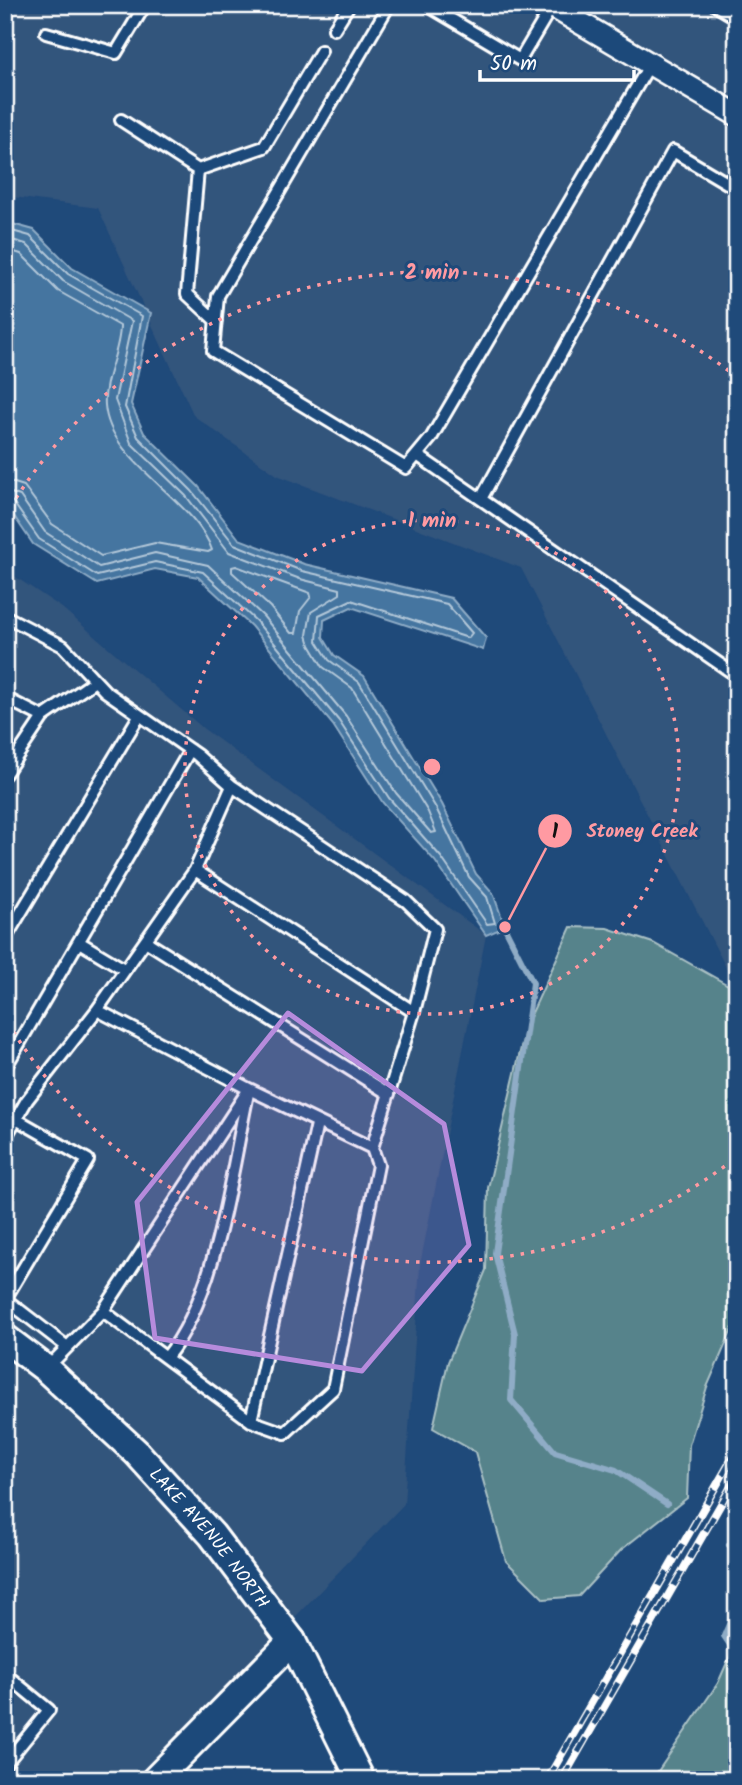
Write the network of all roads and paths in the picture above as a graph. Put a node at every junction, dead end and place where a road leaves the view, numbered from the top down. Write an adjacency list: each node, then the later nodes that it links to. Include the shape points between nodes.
1 (145, 5): 9 (lane, via 116,53)
2 (349, 5): 8 (lane)
3 (389, 5): 16 (lane, via 218,296)
4 (427, 5): 6 (lane, via 520,60)
5 (715, 5): 7 (lane)
6 (551, 6): 11 (street)
7 (737, 18)
8 (334, 29)
9 (46, 33)
10 (321, 51): 14 (lane, via 264,147)
11 (650, 64): 12 (street); 17 (lane)
12 (737, 114)
13 (121, 120): 14 (lane)
14 (198, 170): 16 (lane, via 187,294)
15 (737, 189): 18 (lane, via 673,151)
16 (216, 321): 17 (lane, via 213,351 406,468)
17 (417, 455): 18 (lane)
18 (482, 497): 20 (lane)
19 (5, 616): 21 (lane, via 63,646)
20 (737, 676)
21 (95, 681): 23 (lane); 24 (lane)
22 (5, 698): 24 (lane)
23 (139, 716): 25 (lane); 29 (lane)
24 (43, 718): 26 (lane)
25 (190, 750): 27 (lane); 30 (lane)
26 (5, 774)
27 (232, 786): 28 (lane); 34 (lane, via 406,901 435,929)
28 (195, 870): 31 (lane); 34 (lane)
29 (5, 939)
30 (79, 942): 32 (lane); 35 (lane)
31 (147, 942): 32 (lane); 37 (lane)
32 (124, 969): 33 (lane)
33 (97, 1010): 36 (lane); 38 (lane)
34 (414, 1012): 37 (lane)
35 (5, 1069)
36 (249, 1089): 39 (lane); 43 (lane); 46 (lane, via 208,1279 182,1339)
37 (389, 1094): 41 (lane)
38 (16, 1119): 40 (lane); 42 (lane, via 88,1160)
39 (317, 1124): 41 (lane); 48 (lane)
40 (5, 1138)
41 (372, 1148): 48 (lane, via 378,1164 333,1389 285,1433)
42 (5, 1299): 45 (lane)
43 (103, 1311): 45 (lane); 46 (lane)
44 (5, 1338): 47 (street, LAKE AVENUE NORTH)
45 (66, 1346): 47 (lane)
46 (166, 1359): 48 (lane)
47 (46, 1369): 49 (street, LAKE AVENUE NORTH, via 136,1452 212,1535)
48 (250, 1421)
49 (292, 1641): 52 (street); 53 (street, LAKE AVENUE NORTH)
50 (5, 1674): 51 (lane, via 50,1710)
51 (5, 1764)
52 (155, 1780)
53 (361, 1780)

